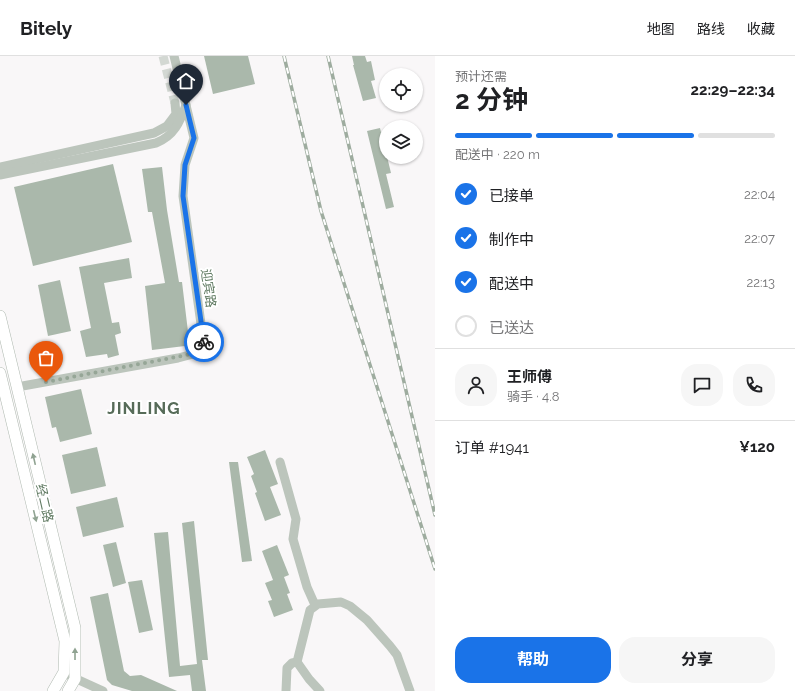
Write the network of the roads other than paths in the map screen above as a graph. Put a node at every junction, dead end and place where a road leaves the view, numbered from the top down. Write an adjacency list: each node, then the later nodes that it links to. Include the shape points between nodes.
1 (174, 56): 3 (street)
2 (175, 103): 4 (street, via 176,114 167,126 154,133)
3 (186, 105): 5 (street, via 174,132 167,139); 8 (street, 迎宾路, via 194,138 185,165 183,196 204,345 197,353 178,358)
4 (0, 167)
5 (0, 175)
6 (0, 316): 8 (main road, 经二路)
7 (0, 373): 9 (main road, 经二路)
8 (18, 391): 9 (street, 迎宾路); 14 (main road, 经二路, one-way to 8, via 75,628)
9 (3, 397): 13 (main road, 经二路, one-way to 13, via 60,618 65,642)
10 (280, 462): 11 (street, via 296,519 293,539)
11 (315, 605): 12 (street, via 308,614); 20 (street, via 341,602 367,620 397,655)
12 (297, 662): 18 (street, via 287,668); 19 (street)
13 (64, 672): 14 (street); 15 (main road, 经二路)
14 (75, 678): 16 (main road, 经二路); 17 (street)
15 (54, 691)
16 (68, 691)
17 (103, 691)
18 (286, 691)
19 (320, 691)
20 (410, 691)

